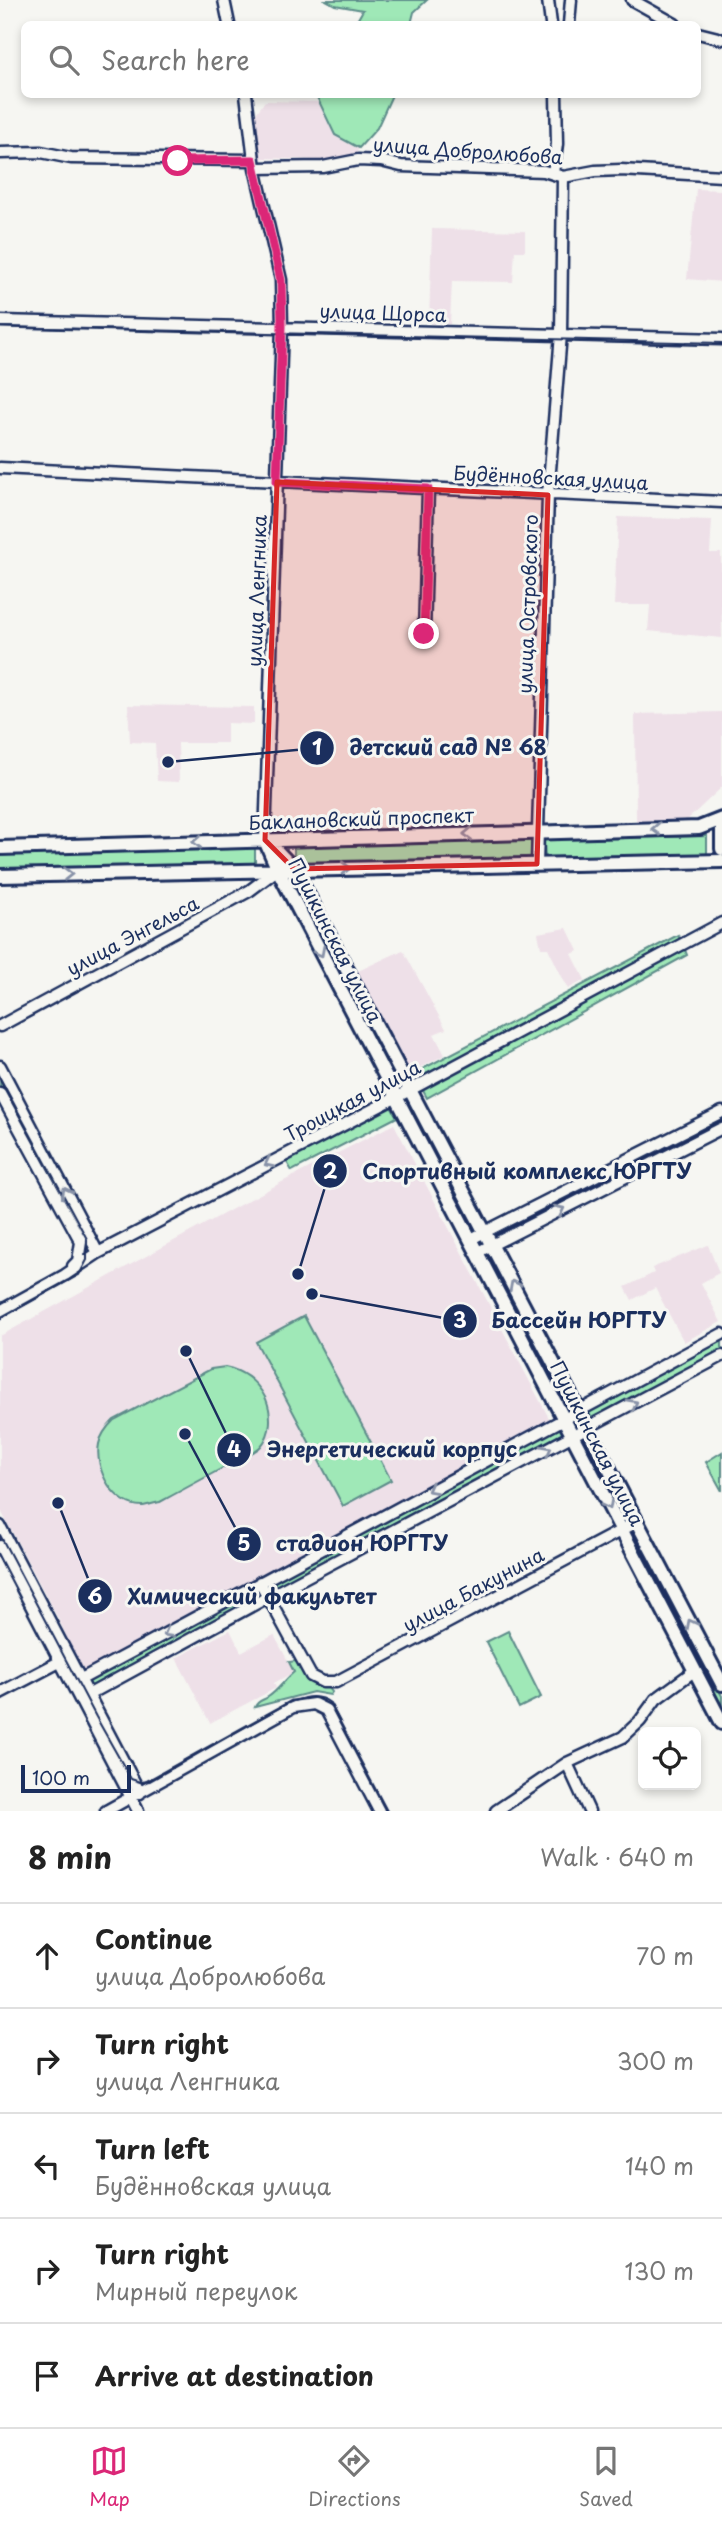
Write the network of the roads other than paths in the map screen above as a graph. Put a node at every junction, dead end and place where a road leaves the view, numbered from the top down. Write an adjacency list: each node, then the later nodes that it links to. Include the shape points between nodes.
1 (224, 0): 5 (street)
2 (548, 0): 6 (street)
3 (571, 0): 7 (street)
4 (632, 0): 8 (street)
5 (228, 21)
6 (551, 21)
7 (569, 21)
8 (670, 21)
9 (701, 34): 10 (street)
10 (722, 39)
11 (246, 98): 14 (street, улица Ленгника)
12 (556, 98): 15 (street, улица Островского)
13 (0, 153): 14 (street, улица Добролюбова)
14 (254, 164): 15 (street, улица Добролюбова, via 323,167 358,160); 18 (street, улица Ленгника, via 281,280)
15 (558, 175): 16 (street, улица Добролюбова, via 621,170); 19 (street, улица Островского)
16 (722, 176)
17 (0, 321): 18 (street, улица Щорса)
18 (282, 326): 19 (street, улица Щорса); 22 (street, улица Ленгника)
19 (561, 334): 20 (street, улица Щорса); 24 (street, улица Островского)
20 (722, 339)
21 (0, 468): 22 (street, Будённовская улица)
22 (277, 482): 23 (street, Будённовская улица); 30 (street, улица Ленгника)
23 (428, 489): 24 (street, Будённовская улица); 26 (street)
24 (548, 495): 25 (street, Будённовская улица); 29 (street, улица Островского)
25 (722, 502)
26 (424, 634)
27 (722, 819): 29 (main road, Баклановский проспект, one-way to 29, via 699,828)
28 (722, 826): 32 (main road)
29 (536, 832): 30 (main road, Баклановский проспект, one-way to 30); 34 (street, улица Островского)
30 (265, 840): 31 (main road, Баклановский проспект, one-way to 31); 35 (main road, Пушкинская улица); 36 (main road, Пушкинская улица)
31 (0, 848)
32 (722, 849)
33 (722, 862): 34 (main road)
34 (537, 864): 36 (main road, one-way to 34)
35 (278, 870): 36 (main road); 37 (main road, one-way to 35); 39 (street, улица Энгельса, via 249,891); 43 (main road, Пушкинская улица, one-way to 43)
36 (294, 870): 41 (main road, Пушкинская улица)
37 (0, 876)
38 (722, 923): 41 (street, Троицкая улица)
39 (0, 1026)
40 (0, 1066): 50 (street, one-way to 40)
41 (410, 1090): 43 (street, Троицкая улица); 46 (main road, Пушкинская улица)
42 (0, 1093): 51 (street, via 81,1242 78,1261)
43 (395, 1098): 47 (main road, Пушкинская улица); 50 (street, Троицкая улица, one-way to 50)
44 (722, 1112): 46 (street)
45 (722, 1128): 48 (street, one-way to 45)
46 (485, 1231): 47 (street); 48 (main road, Пушкинская улица)
47 (471, 1239): 49 (main road, Пушкинская улица)
48 (492, 1245): 49 (street); 55 (main road, Пушкинская улица, one-way to 48)
49 (478, 1252): 56 (main road, Пушкинская улица)
50 (97, 1253): 51 (street, Троицкая улица)
51 (65, 1275): 52 (street, Троицкая улица)
52 (0, 1311)
53 (722, 1334): 55 (street)
54 (722, 1356): 57 (street, one-way to 54)
55 (579, 1411): 56 (street); 57 (main road, Пушкинская улица)
56 (564, 1419): 58 (main road, Пушкинская улица); 63 (street, one-way to 63)
57 (588, 1428): 58 (street); 59 (main road, Пушкинская улица)
58 (573, 1436): 61 (main road, Пушкинская улица, one-way to 61); 64 (street, one-way to 58)
59 (637, 1522): 61 (street, улица Бакунина); 67 (main road, Пушкинская улица, one-way to 59)
60 (0, 1526): 65 (street)
61 (621, 1530): 64 (street, улица Бакунина, via 336,1682 311,1676); 66 (main road, Пушкинская улица)
62 (0, 1546): 65 (street)
63 (260, 1582): 64 (street); 68 (street, one-way to 68)
64 (268, 1597): 70 (street)
65 (66, 1661): 68 (street); 69 (street)
66 (694, 1671): 71 (main road, Пушкинская улица); 72 (street, via 656,1699 623,1737)
67 (722, 1684)
68 (76, 1685): 70 (street, via 82,1696); 73 (street)
69 (0, 1693)
70 (88, 1695): 73 (street)
71 (722, 1723)
72 (567, 1763): 77 (street); 78 (street)
73 (136, 1795): 74 (street); 75 (street); 76 (street, via 292,1707 314,1704 326,1710)
74 (106, 1811)
75 (138, 1811)
76 (379, 1811)
77 (496, 1811)
78 (589, 1811)

